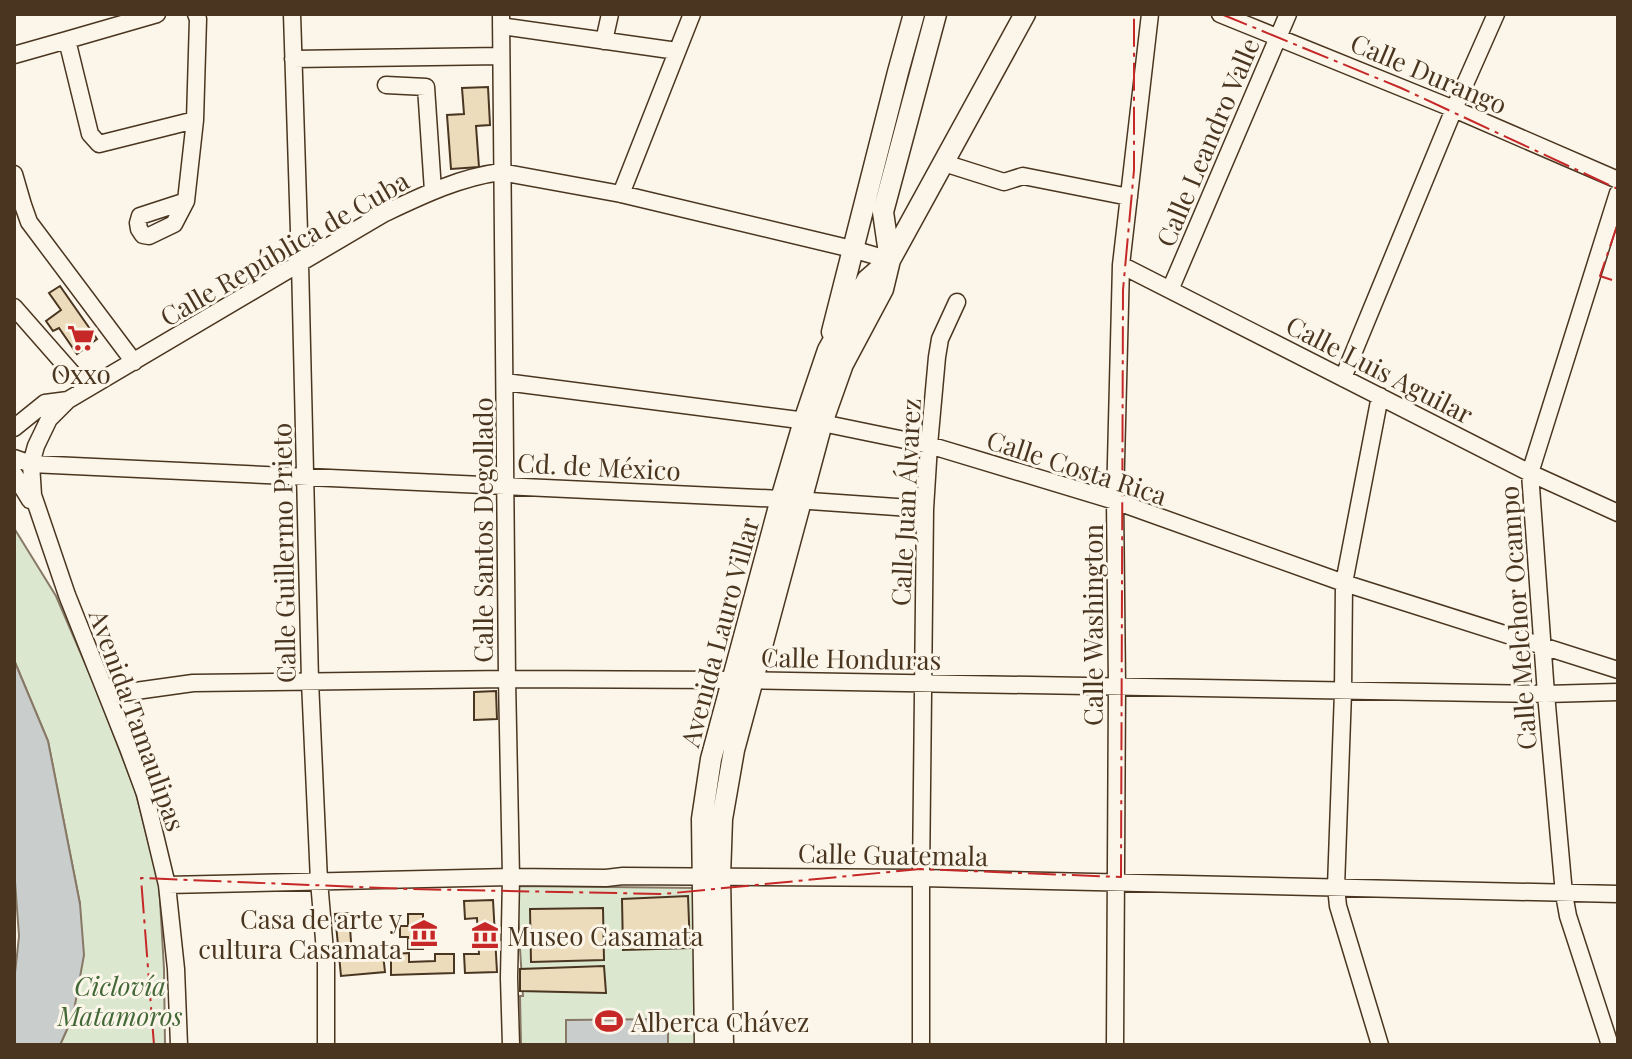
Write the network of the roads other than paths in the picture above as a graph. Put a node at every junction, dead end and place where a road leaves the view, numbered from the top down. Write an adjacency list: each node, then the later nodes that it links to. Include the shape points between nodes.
1 (157, 14): 13 (street)
2 (196, 14): 26 (street)
3 (292, 14): 21 (street, Calle Guillermo Prieto)
4 (610, 14): 17 (street)
5 (692, 14): 18 (street)
6 (914, 14): 22 (main road)
7 (936, 14): 23 (main road)
8 (1025, 14): 27 (main road, Avenida Lauro Villar)
9 (1150, 14): 34 (street, Calle Washington)
10 (1220, 14): 15 (street, Calle Durango)
11 (1288, 14): 15 (street, Calle Leandro Valle)
12 (1496, 14): 25 (street)
13 (136, 17): 16 (street)
14 (501, 20): 17 (street); 20 (street, Calle Santos Degollado)
15 (1278, 36): 25 (street, Calle Durango); 40 (street, Calle Leandro Valle)
16 (67, 40): 19 (street); 26 (street, via 90,134 99,144)
17 (604, 41): 18 (street)
18 (677, 51): 33 (street)
19 (14, 55)
20 (501, 56): 21 (street); 28 (street, Calle Santos Degollado)
21 (293, 59): 38 (street, Calle Guillermo Prieto)
22 (898, 72): 23 (main road); 36 (main road)
23 (919, 79): 37 (main road, via 883,212)
24 (386, 85): 31 (street, via 426,87)
25 (1454, 109): 30 (street, Calle Durango); 45 (street)
26 (195, 120): 35 (street)
27 (944, 163): 34 (street, via 1004,182 1023,176); 37 (main road, Avenida Lauro Villar)
28 (501, 172): 31 (street, Calle República de Cuba); 33 (street, Calle República de Cuba); 46 (street, Calle Santos Degollado)
29 (14, 174): 44 (street, via 29,222)
30 (1618, 180)
31 (433, 191): 38 (street, Calle República de Cuba)
32 (1618, 193): 55 (street, Calle Melchor Ocampo)
33 (621, 194): 36 (street, Calle República de Cuba)
34 (1129, 197): 39 (street, Calle Washington)
35 (186, 201)
36 (852, 249): 37 (street, Calle República de Cuba); 43 (main road)
37 (890, 260): 43 (main road, Avenida Lauro Villar, via 867,280); 50 (main road, Avenida Lauro Villar, via 883,289)
38 (300, 263): 44 (street, Calle República de Cuba); 57 (street, Calle Guillermo Prieto)
39 (1121, 265): 40 (street, Calle Luis Aguilar); 60 (street, Calle Washington)
40 (1170, 290): 45 (street, Calle Luis Aguilar)
41 (957, 302): 52 (street, Calle Juan Álvarez, via 940,339)
42 (14, 307): 47 (street)
43 (828, 350): 50 (main road, Avenida Lauro Villar)
44 (134, 362): 47 (street, Calle República de Cuba)
45 (1343, 378): 48 (street, Calle Luis Aguilar)
46 (505, 382): 50 (street, Calle Costa Rica); 58 (street, Calle Santos Degollado)
47 (86, 389): 49 (street, Calle República de Cuba)
48 (1380, 396): 55 (street, Calle Luis Aguilar); 64 (street)
49 (68, 400): 51 (street, via 45,403); 54 (street, Calle República de Cuba, via 43,430)
50 (813, 422): 52 (street, Calle Costa Rica); 59 (main road, Avenida Lauro Villar)
51 (14, 428)
52 (929, 445): 60 (street, Calle Costa Rica); 61 (street, Calle Juan Álvarez)
53 (14, 458): 54 (street, Cd. de México)
54 (31, 464): 57 (street, Cd. de México); 63 (street, Avenida Tamaulipas)
55 (1530, 473): 62 (street, Calle Luis Aguilar); 65 (street, Calle Melchor Ocampo)
56 (14, 474): 63 (street)
57 (306, 476): 58 (street, Cd. de México); 69 (street, Calle Guillermo Prieto)
58 (506, 485): 59 (street, Cd. de México); 67 (street, Calle Santos Degollado)
59 (791, 500): 61 (street, Cd. de México); 68 (main road, Avenida Lauro Villar)
60 (1115, 501): 64 (street, Calle Costa Rica); 71 (street, Calle Washington)
61 (925, 509): 70 (street, Calle Juan Álvarez)
62 (1618, 513)
63 (39, 514): 75 (street, Avenida Tamaulipas)
64 (1344, 583): 65 (street, Calle Costa Rica); 72 (street)
65 (1543, 647): 66 (street, Calle Costa Rica); 74 (street, Calle Melchor Ocampo)
66 (1618, 670)
67 (507, 679): 68 (street, Calle Honduras); 69 (street, Calle Honduras); 76 (street, Calle Santos Degollado)
68 (743, 680): 70 (street, Calle Honduras); 77 (main road, Avenida Lauro Villar, via 711,759 702,819)
69 (310, 681): 75 (street, Calle Honduras, via 193,683); 79 (street, Calle Guillermo Prieto)
70 (923, 684): 71 (street, Calle Honduras); 78 (street, Calle Juan Álvarez)
71 (1117, 686): 72 (street, Calle Honduras); 80 (street, Calle Washington)
72 (1343, 692): 74 (street, Calle Honduras); 82 (street)
73 (1618, 692): 74 (street, Calle Honduras)
74 (1546, 694): 83 (street, Calle Melchor Ocampo)
75 (107, 695): 81 (street, Avenida Tamaulipas, via 145,794)
76 (511, 877): 77 (street, Calle Guatemala); 79 (street, Calle Guatemala); 87 (street, Calle Santos Degollado)
77 (711, 877): 78 (street, Calle Guatemala); 88 (main road, Avenida Lauro Villar); 89 (main road, Avenida Lauro Villar)
78 (921, 878): 80 (street, Calle Guatemala); 90 (street, Calle Juan Álvarez)
79 (319, 881): 81 (street, Calle Guatemala); 86 (street, Calle Guillermo Prieto)
80 (1115, 882): 82 (street, Calle Guatemala); 91 (street, Calle Washington)
81 (167, 885): 85 (street, Avenida Tamaulipas)
82 (1336, 887): 83 (street, Calle Guatemala); 92 (street)
83 (1564, 894): 84 (street, Calle Guatemala); 93 (street, Calle Melchor Ocampo)
84 (1618, 894)
85 (179, 1045)
86 (326, 1045)
87 (511, 1045)
88 (705, 1045)
89 (723, 1045)
90 (921, 1045)
91 (1115, 1045)
92 (1380, 1045)
93 (1610, 1045)

